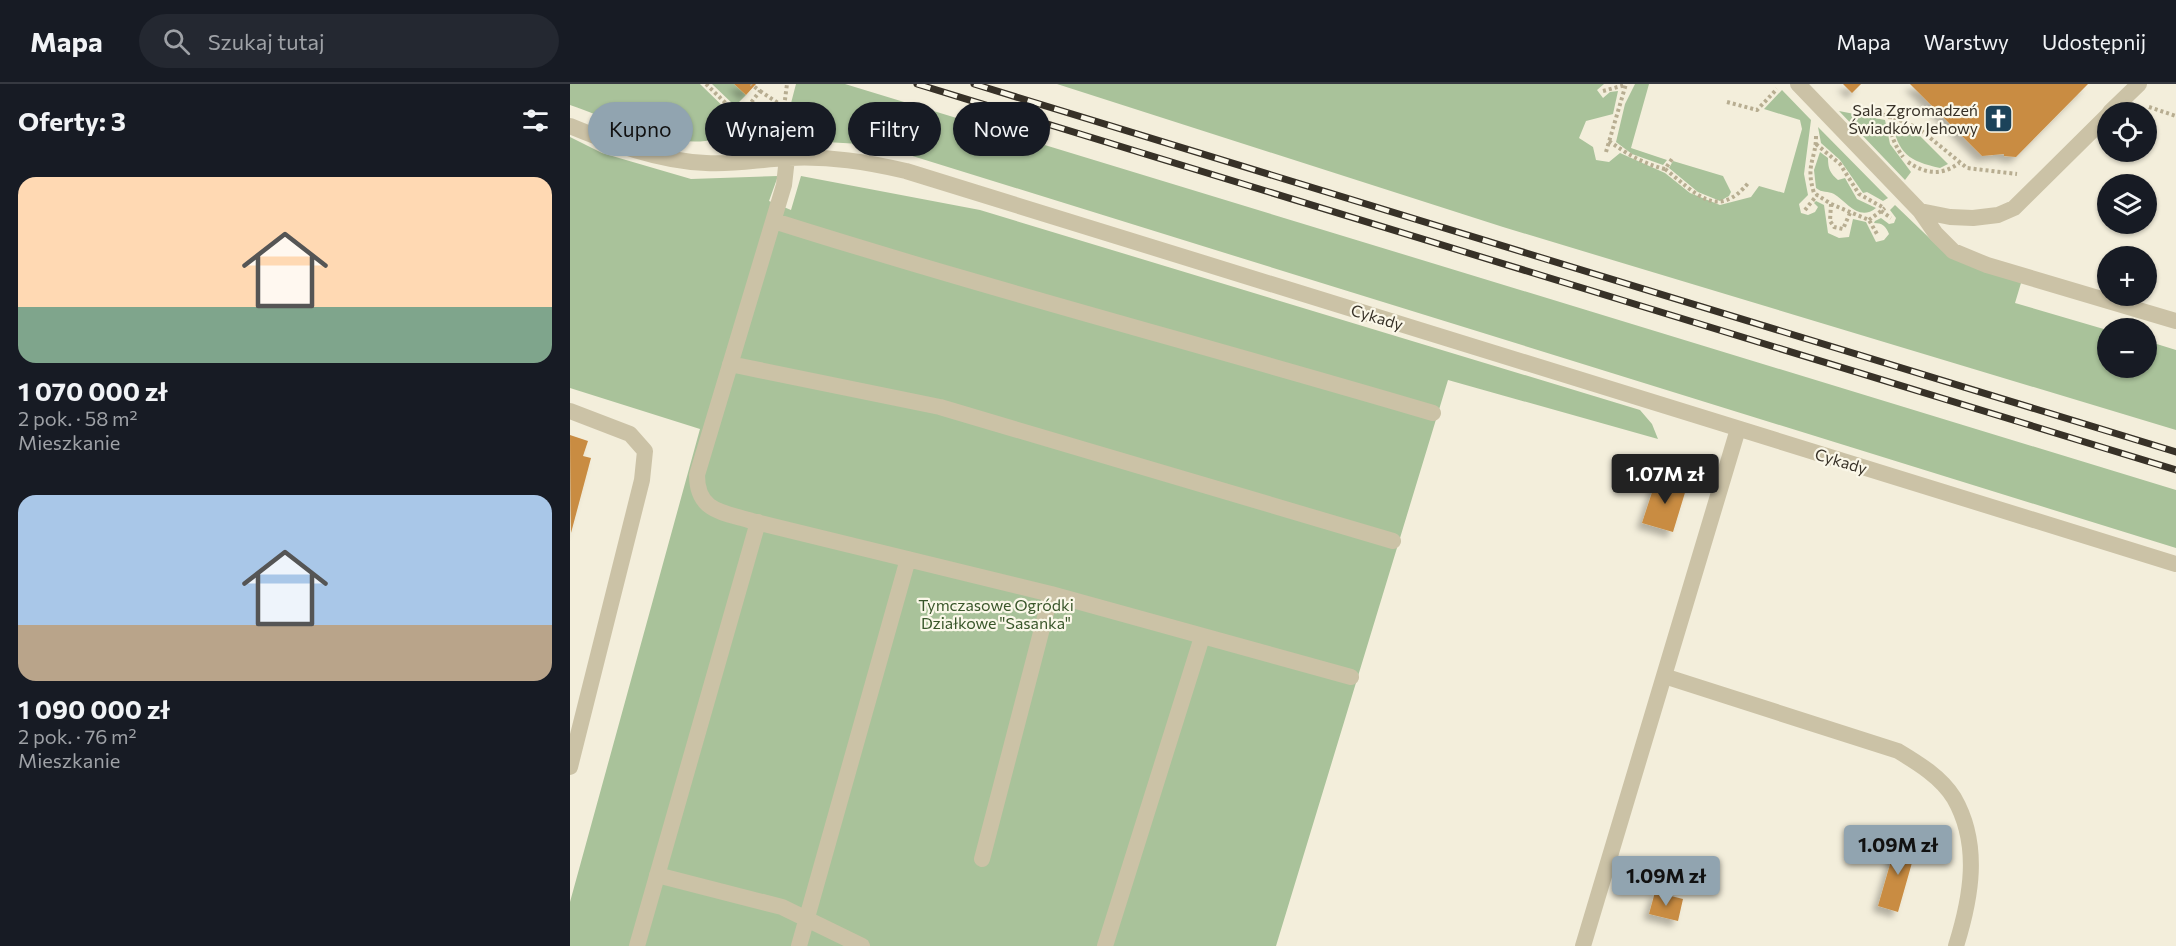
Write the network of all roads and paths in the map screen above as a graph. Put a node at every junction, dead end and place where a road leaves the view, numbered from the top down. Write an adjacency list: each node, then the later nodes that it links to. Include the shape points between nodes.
1 (706, 84): 10 (path)
2 (751, 84): 8 (path)
3 (787, 84): 13 (path)
4 (1782, 84): 14 (path, via 1757,110)
5 (1798, 84): 31 (lane)
6 (2139, 84): 15 (lane)
7 (1626, 85): 9 (path); 20 (path)
8 (760, 91): 11 (path); 12 (path)
9 (1603, 91)
10 (725, 102)
11 (752, 102)
12 (776, 102)
13 (785, 102)
14 (1727, 102)
15 (2121, 102)
16 (1843, 107): 17 (path)
17 (1890, 116): 17 (path, via 1918,128 1959,164 1940,173 1920,171 1906,161 1895,145)
18 (570, 126): 25 (lane, Cykady, via 665,159)
19 (2097, 126): 31 (lane, via 2014,208 1998,215 1973,218)
20 (1609, 141): 21 (path); 26 (path, via 1635,159)
21 (1606, 152)
22 (711, 156): 25 (path)
23 (787, 158): 25 (lane, Cykady); 34 (lane); 40 (lane, Cykady, via 859,160 906,171)
24 (1672, 159): 26 (path)
25 (707, 163)
26 (1665, 169): 27 (path, via 1692,192 1720,203)
27 (1749, 182)
28 (1817, 195): 29 (path); 30 (path); 33 (path, via 1809,178 1816,144 1840,164 1859,194)
29 (1831, 204): 32 (path); 32 (path, via 1830,221 1834,228 1843,229)
30 (1805, 210)
31 (1920, 211): 36 (lane, via 1953,251 1987,265)
32 (1850, 213): 35 (path, via 1869,220)
33 (1891, 218)
34 (774, 221): 37 (lane); 39 (lane, via 952,277)
35 (1877, 234)
36 (2176, 321)
37 (730, 364): 41 (lane, via 697,475 697,487 700,498 716,510); 42 (lane, via 940,407)
38 (570, 411): 49 (lane, via 630,434 645,451 642,480)
39 (1433, 413)
40 (1738, 429): 44 (lane, Cykady); 47 (lane)
41 (758, 522): 43 (lane); 51 (lane)
42 (1393, 541)
43 (908, 559): 45 (lane); 52 (lane)
44 (2176, 564)
45 (1051, 594): 46 (lane); 50 (lane)
46 (1202, 637): 48 (lane); 56 (lane)
47 (1664, 676): 57 (lane); 58 (lane, via 1898,751 1927,769 1954,798 1966,830 1973,868 1967,910)
48 (1351, 677)
49 (570, 767)
50 (982, 859)
51 (657, 875): 52 (lane, via 782,907); 53 (lane)
52 (806, 918): 54 (lane); 55 (lane)
53 (637, 946)
54 (799, 946)
55 (862, 946)
56 (1105, 946)
57 (1583, 946)
58 (1956, 946)

